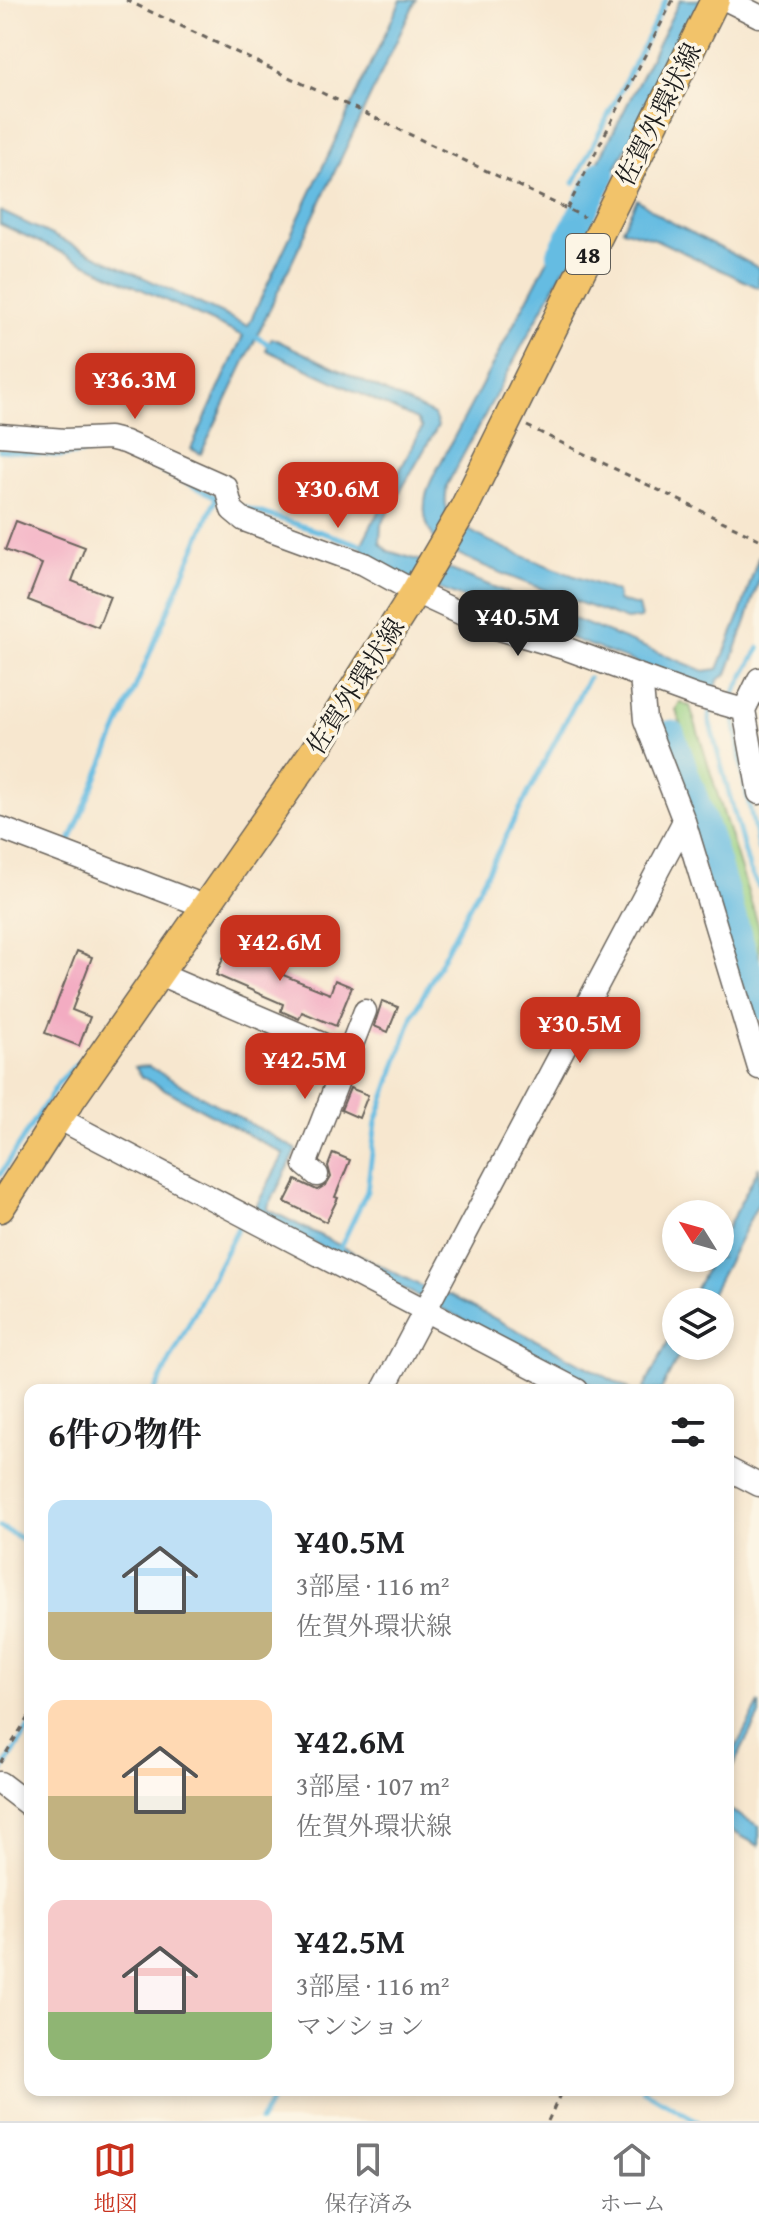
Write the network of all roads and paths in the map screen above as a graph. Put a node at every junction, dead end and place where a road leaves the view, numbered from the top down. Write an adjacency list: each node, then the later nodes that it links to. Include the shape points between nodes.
1 (126, 0): 2 (path, via 567,209)
2 (673, 0)
3 (715, 0): 6 (main road, 佐賀外環状線 / 48)
4 (727, 0): 5 (street)
5 (759, 16)
6 (510, 417): 8 (path); 9 (main road, 佐賀外環状線 / 48)
7 (0, 435): 9 (street, via 125,442 226,487 244,520 364,564)
8 (759, 539)
9 (415, 592): 10 (street, via 486,625); 16 (main road, 佐賀外環状線 / 48)
10 (641, 676): 12 (street); 14 (street, via 645,720)
11 (759, 679): 12 (street)
12 (744, 710): 13 (street)
13 (759, 793)
14 (684, 821): 20 (street); 24 (street)
15 (0, 828): 16 (street)
16 (207, 907): 17 (main road, 佐賀外環状線 / 48)
17 (159, 974): 19 (street); 21 (main road, 佐賀外環状線 / 48)
18 (365, 1011): 19 (street)
19 (348, 1055): 22 (street, via 305,1165)
20 (759, 1068)
21 (58, 1118): 23 (main road, 佐賀外環状線 / 48); 24 (street)
22 (317, 1175)
23 (0, 1208)
24 (425, 1310): 25 (street); 26 (street)
25 (386, 1384)
26 (566, 1384)
27 (734, 1472): 28 (street)
28 (759, 1485)
29 (24, 1724): 30 (path)
30 (0, 1763)
31 (0, 1783): 32 (street)
32 (24, 1801)
33 (559, 2096): 34 (path)
34 (548, 2121)

